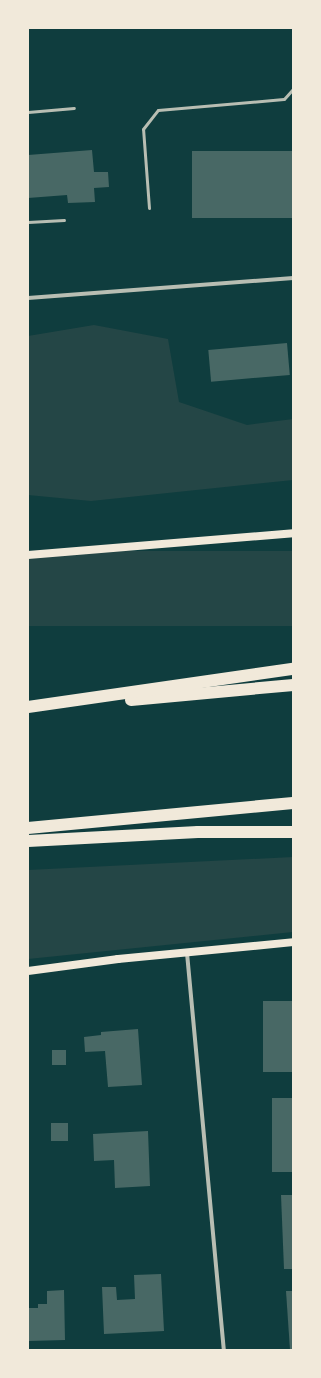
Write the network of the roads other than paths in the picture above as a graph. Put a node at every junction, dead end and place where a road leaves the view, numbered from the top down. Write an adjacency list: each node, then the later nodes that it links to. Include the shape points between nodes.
1 (293, 89): 4 (lane, via 284,99 158,110 143,129)
2 (74, 108): 3 (lane)
3 (28, 112)
4 (149, 208)
5 (64, 220): 6 (lane)
6 (28, 222)
7 (293, 278): 8 (street)
8 (28, 298)
9 (293, 533): 10 (main road)
10 (28, 555)
11 (293, 669): 13 (highway)
12 (293, 684): 14 (highway)
13 (28, 707)
14 (28, 710)
15 (293, 803): 16 (highway)
16 (28, 828)
17 (293, 832): 18 (highway, via 198,832)
18 (28, 841)
19 (293, 942): 20 (main road)
20 (187, 952): 21 (main road); 22 (street)
21 (28, 971)
22 (224, 1350)

